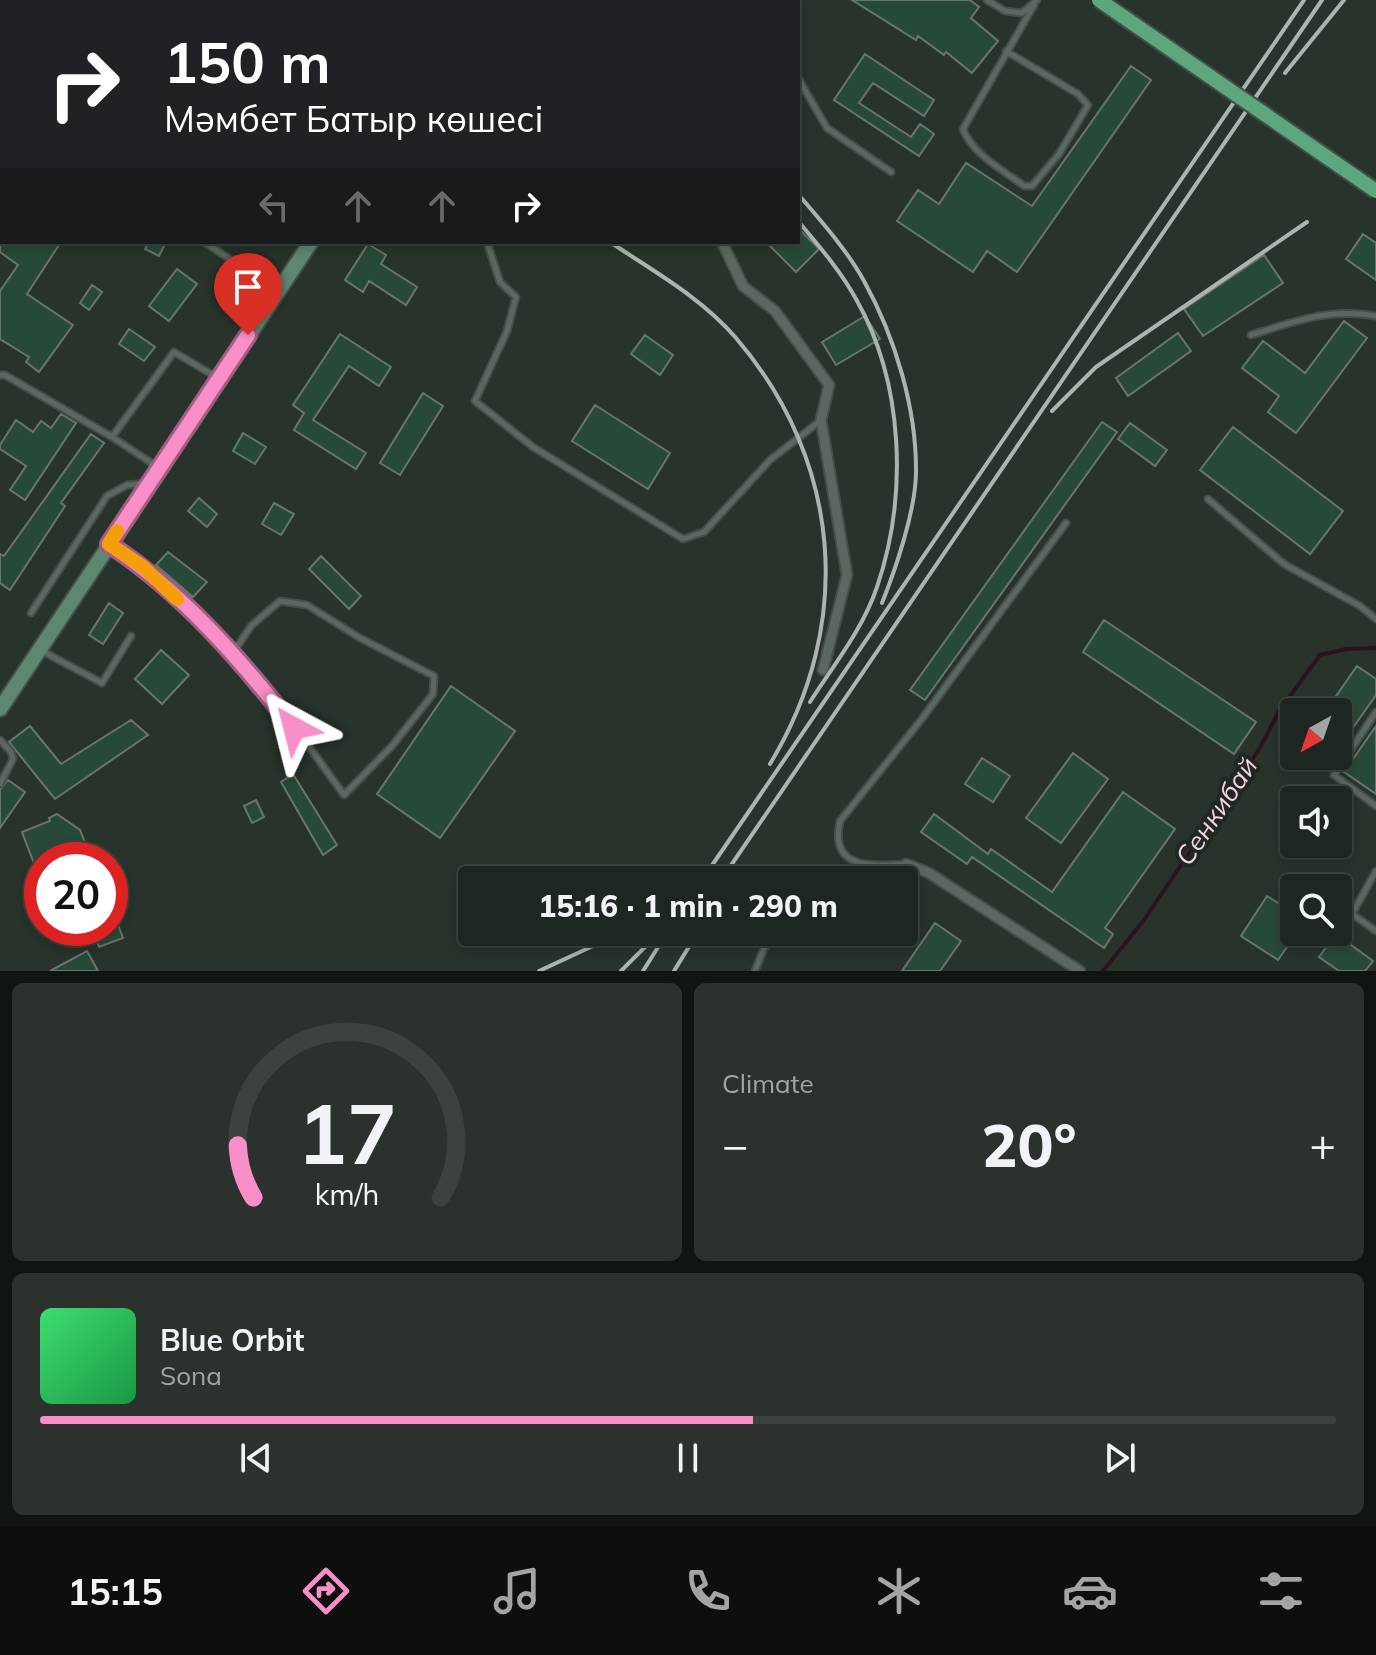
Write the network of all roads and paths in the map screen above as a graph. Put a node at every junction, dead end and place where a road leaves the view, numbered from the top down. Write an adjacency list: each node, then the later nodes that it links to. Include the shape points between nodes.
1 (987, 0): 3 (lane, via 1005,11 1022,13)
2 (1099, 0): 7 (main road, bridge)
3 (1036, 2): 4 (lane)
4 (1006, 51): 4 (lane, via 963,129 983,154 1024,186 1032,186 1059,154 1088,105)
5 (800, 81): 6 (lane, via 827,128)
6 (891, 172)
7 (1376, 191)
8 (207, 244): 12 (lane)
9 (310, 244): 12 (main road)
10 (488, 244): 18 (lane, via 500,282 516,297 507,331 475,401 533,447 683,539 704,532 770,460)
11 (723, 244): 18 (street, via 743,286 775,311 829,385)
12 (278, 291): 17 (main road)
13 (1376, 316): 14 (lane, via 1347,311)
14 (1251, 335)
15 (0, 368): 16 (lane)
16 (3, 375): 19 (lane)
17 (219, 379): 19 (lane, via 174,352); 20 (main road)
18 (821, 420): 30 (street, via 847,575)
19 (112, 437): 20 (lane)
20 (159, 468): 21 (main road)
21 (149, 483): 24 (main road); 25 (lane, via 127,485 107,496)
22 (1208, 499): 26 (lane, via 1284,564)
23 (1066, 523): 36 (lane, via 840,821 836,836 849,859 870,866)
24 (109, 544): 28 (main road); 29 (lane, via 142,566)
25 (31, 613)
26 (1376, 619)
27 (131, 636): 28 (lane, via 102,683)
28 (39, 649): 31 (main road)
29 (233, 653): 29 (lane, via 251,626 280,601 307,605 434,676 433,694 344,795)
30 (823, 670)
31 (0, 709)
32 (1376, 712): 35 (lane, via 1334,775)
33 (0, 740): 34 (lane, via 13,759)
34 (0, 784)
35 (1376, 806)
36 (906, 864): 37 (lane); 42 (street, via 929,873)
37 (902, 866)
38 (1376, 871): 39 (lane, via 1352,914)
39 (1376, 931)
40 (766, 946): 41 (lane)
41 (755, 971)
42 (1080, 971)

